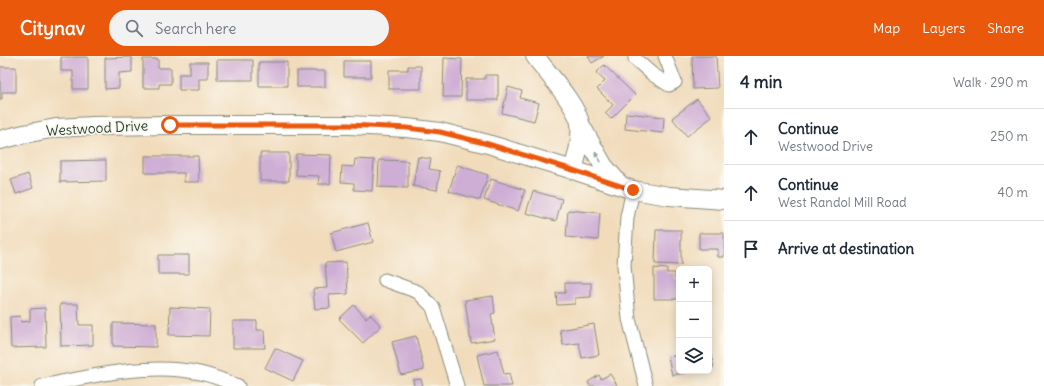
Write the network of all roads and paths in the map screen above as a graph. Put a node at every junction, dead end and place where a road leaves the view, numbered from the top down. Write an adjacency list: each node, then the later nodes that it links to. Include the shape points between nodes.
1 (535, 56): 4 (street, via 575,110)
2 (635, 56): 3 (street, via 635,59 652,74 669,85 675,82)
3 (665, 56)
4 (580, 124): 6 (street, via 578,151); 7 (street, one-way to 4, via 603,165)
5 (0, 140): 6 (street, Westwood Drive, via 56,128 93,126 349,125 407,128 468,139)
6 (573, 170): 7 (street, Westwood Drive)
7 (627, 188): 8 (street, Westwood Drive, via 669,196); 13 (street, via 624,266 629,319)
8 (724, 200)
9 (385, 280): 12 (street, via 418,292 433,307)
10 (42, 386): 11 (street, via 118,372 154,369 200,373)
11 (238, 386)
12 (456, 386)
13 (646, 386)

